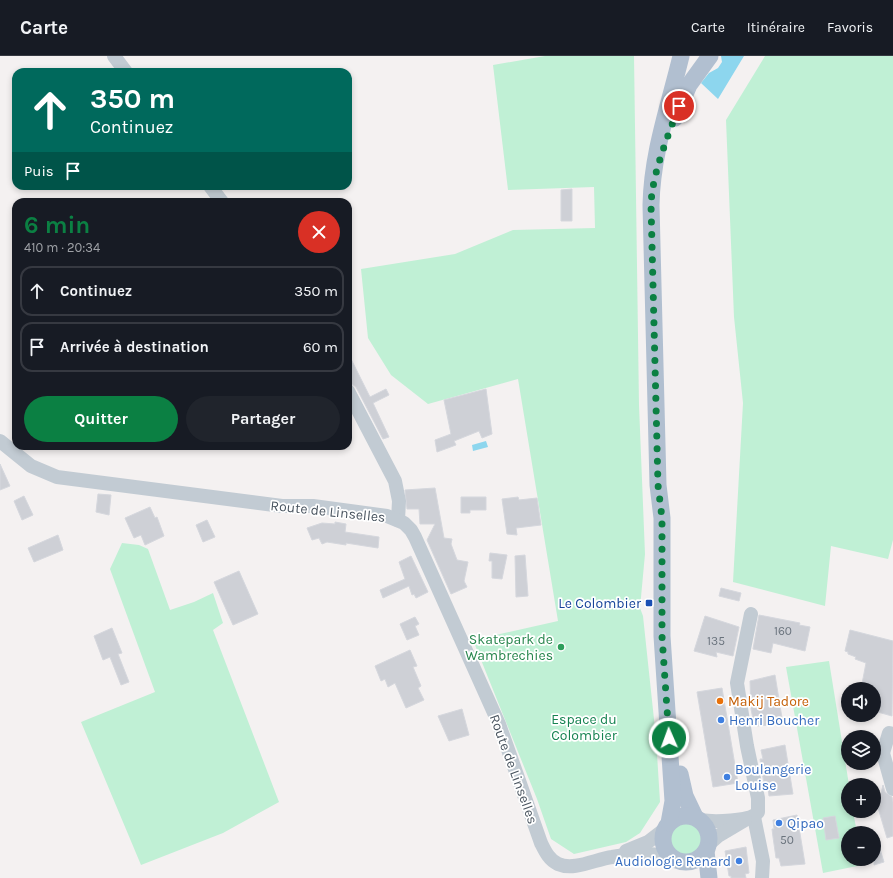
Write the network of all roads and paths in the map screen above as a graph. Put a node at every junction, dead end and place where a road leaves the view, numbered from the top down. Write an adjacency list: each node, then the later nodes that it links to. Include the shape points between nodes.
1 (114, 56): 5 (street)
2 (681, 56): 6 (main road)
3 (692, 56): 6 (main road)
4 (710, 56): 7 (main road, via 696,72 682,99 664,148)
5 (123, 68)
6 (666, 114): 7 (main road, via 654,164)
7 (652, 194): 12 (main road, via 658,485 653,523 655,611 662,636)
8 (352, 399): 10 (street, via 395,481 399,501)
9 (0, 441): 10 (street, Route de Linselles, via 31,466 57,477 282,506 379,514)
10 (398, 520): 19 (street, Route de Linselles, via 411,530 415,537 500,724 546,852 553,862 565,866)
11 (751, 614): 16 (street, via 737,683 758,802 758,812)
12 (668, 713): 15 (main road, via 684,792); 17 (main road, via 674,801)
13 (893, 734): 14 (street, via 889,733 883,753)
14 (893, 789)
15 (698, 818): 16 (street, via 709,821); 17 (main road, via 681,816); 18 (main road, via 708,830)
16 (750, 818): 18 (street, via 718,836); 23 (street, via 763,861)
17 (667, 826): 19 (street, Route de Linselles, via 648,842); 20 (main road, via 663,837 664,845 668,852)
18 (708, 847): 20 (main road, via 698,859); 22 (main road)
19 (611, 857): 20 (street, Route de Linselles, via 647,853)
20 (679, 860): 21 (main road, via 692,869)
21 (698, 878)
22 (709, 878)
23 (762, 878)

